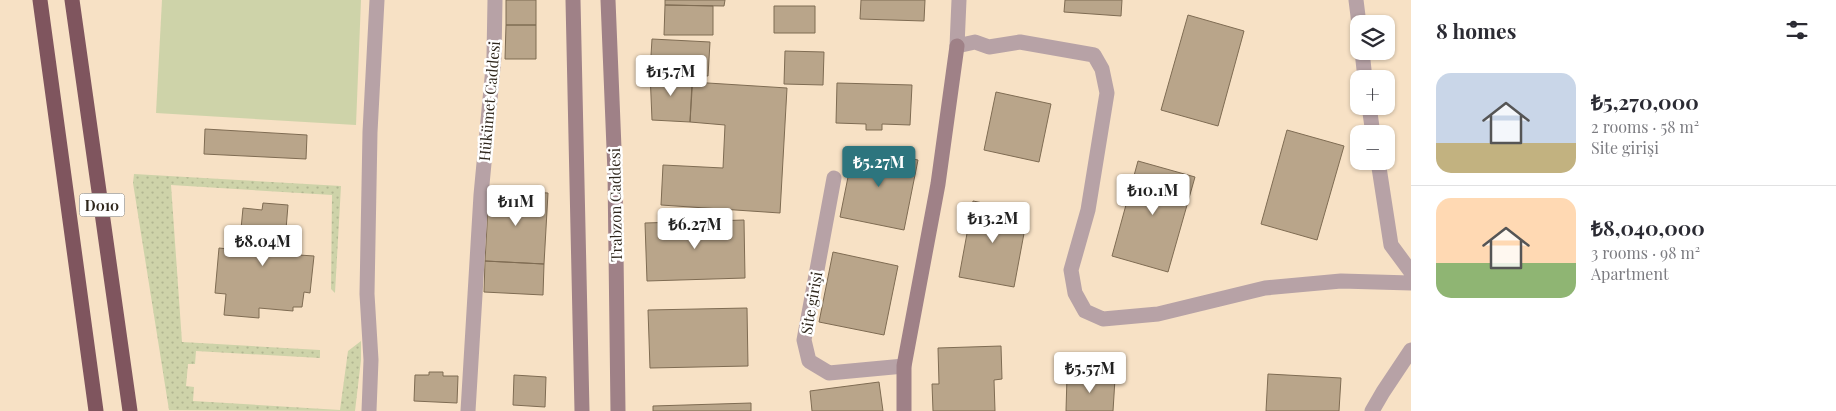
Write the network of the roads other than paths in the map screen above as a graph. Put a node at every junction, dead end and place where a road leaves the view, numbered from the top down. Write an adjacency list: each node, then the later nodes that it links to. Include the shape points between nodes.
1 (40, 0): 17 (highway, D010)
2 (72, 0): 18 (highway, D010)
3 (377, 0): 19 (street, via 370,132)
4 (495, 0): 20 (street, Hükümet Caddesi, via 494,57 480,195)
5 (573, 0): 21 (main road)
6 (608, 0): 22 (main road, Trabzon Caddesi, via 615,173)
7 (960, 0): 10 (street)
8 (1356, 0): 9 (street)
9 (1358, 15)
10 (958, 46): 14 (street, via 975,42 989,47 1020,42 1094,55 1102,69 1107,93 1088,210 1071,270 1075,293 1085,311 1103,319 1158,314 1265,288 1342,281); 16 (main road, via 938,184)
11 (1379, 170): 13 (street, via 1391,244)
12 (834, 178): 16 (street, Site girişi, via 804,340 809,361 829,373)
13 (1411, 272)
14 (1411, 283)
15 (1411, 350): 24 (street)
16 (904, 366): 23 (main road)
17 (96, 411)
18 (130, 411)
19 (369, 411)
20 (468, 411)
21 (582, 411)
22 (618, 411)
23 (904, 411)
24 (1372, 411)

